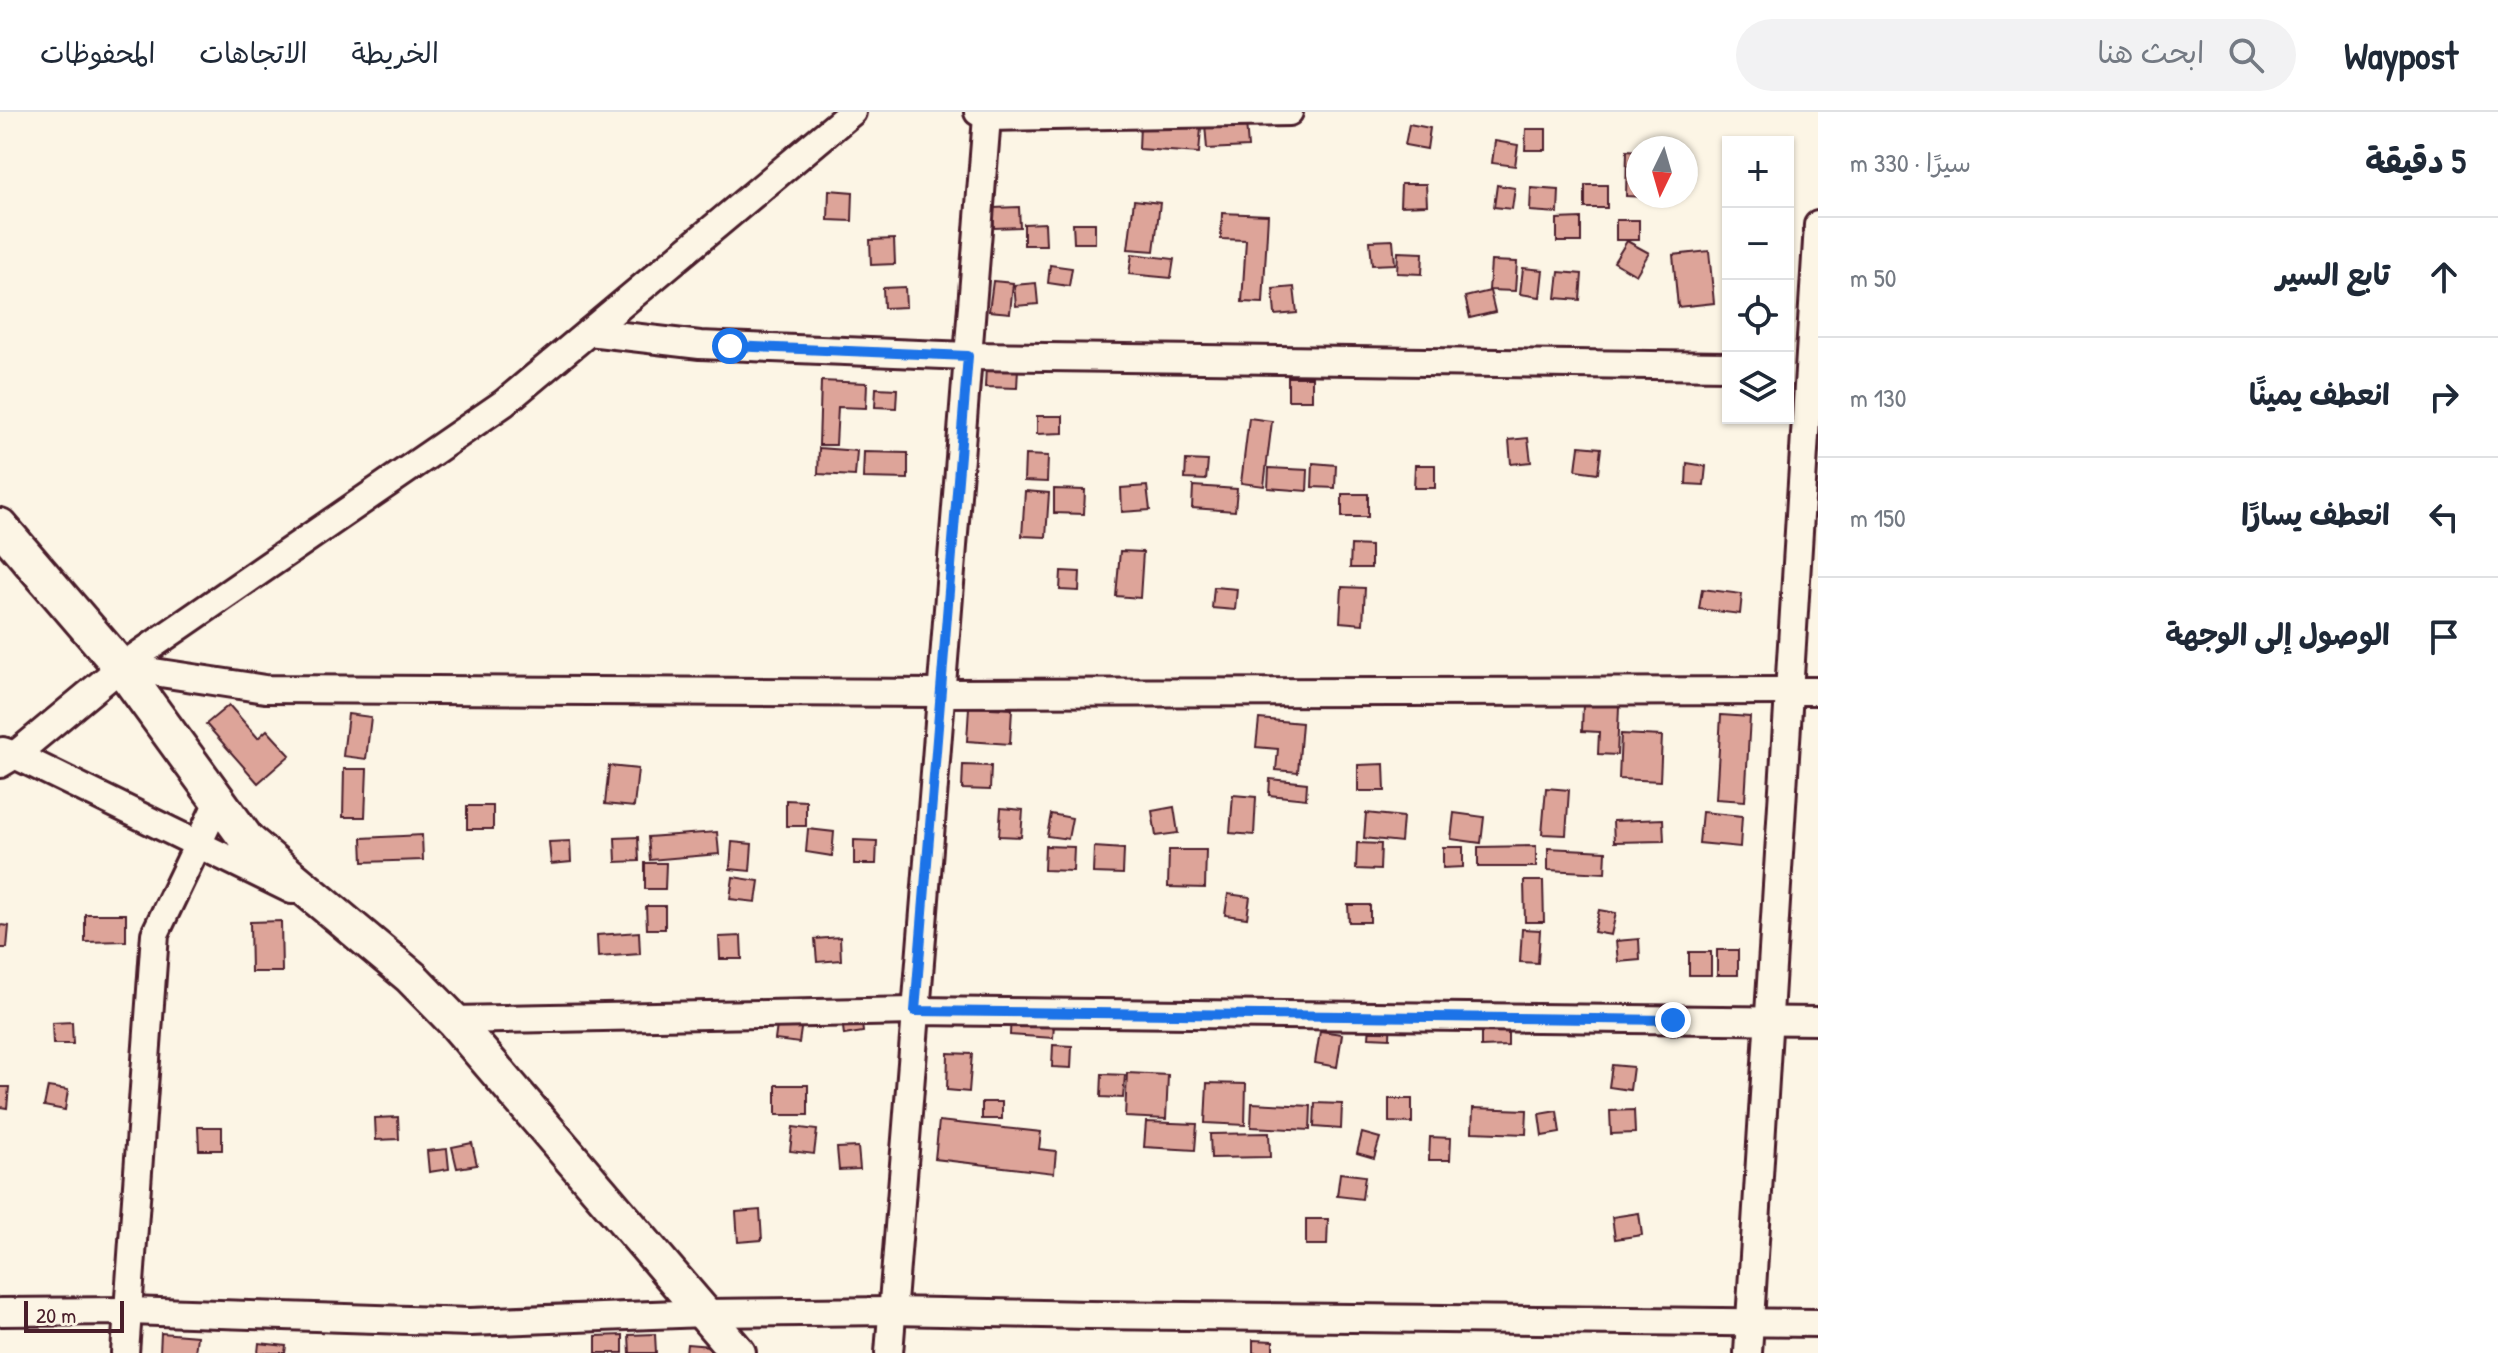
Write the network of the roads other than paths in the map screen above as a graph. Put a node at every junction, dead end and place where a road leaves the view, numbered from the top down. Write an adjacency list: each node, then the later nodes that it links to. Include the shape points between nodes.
1 (852, 112): 5 (street)
2 (1289, 112): 3 (street)
3 (982, 114): 6 (street)
4 (1818, 225): 8 (street)
5 (589, 332): 6 (street, via 700,345); 10 (street, via 504,403)
6 (968, 356): 7 (street); 13 (street)
7 (1722, 366)
8 (1805, 367): 11 (street)
9 (0, 526): 10 (street)
10 (121, 667): 13 (street, via 265,689); 14 (street); 15 (street)
11 (1788, 691): 12 (street); 13 (street); 20 (street)
12 (1818, 691)
13 (941, 693): 18 (street)
14 (5, 756): 16 (street)
15 (219, 800): 16 (street); 17 (street, via 247,840)
16 (198, 843): 17 (street); 22 (street, via 155,934)
17 (329, 909): 19 (street, via 411,977)
18 (915, 1011): 19 (street); 20 (street); 23 (street)
19 (453, 1020): 25 (street)
20 (1768, 1021): 21 (street); 26 (street)
21 (1818, 1021)
22 (129, 1311): 24 (street); 25 (street, via 470,1322); 28 (street)
23 (892, 1311): 25 (street); 26 (street); 30 (street)
24 (0, 1312)
25 (704, 1313): 29 (street)
26 (1750, 1322): 27 (street); 31 (street)
27 (1818, 1323)
28 (125, 1353)
29 (738, 1353)
30 (889, 1353)
31 (1748, 1353)

